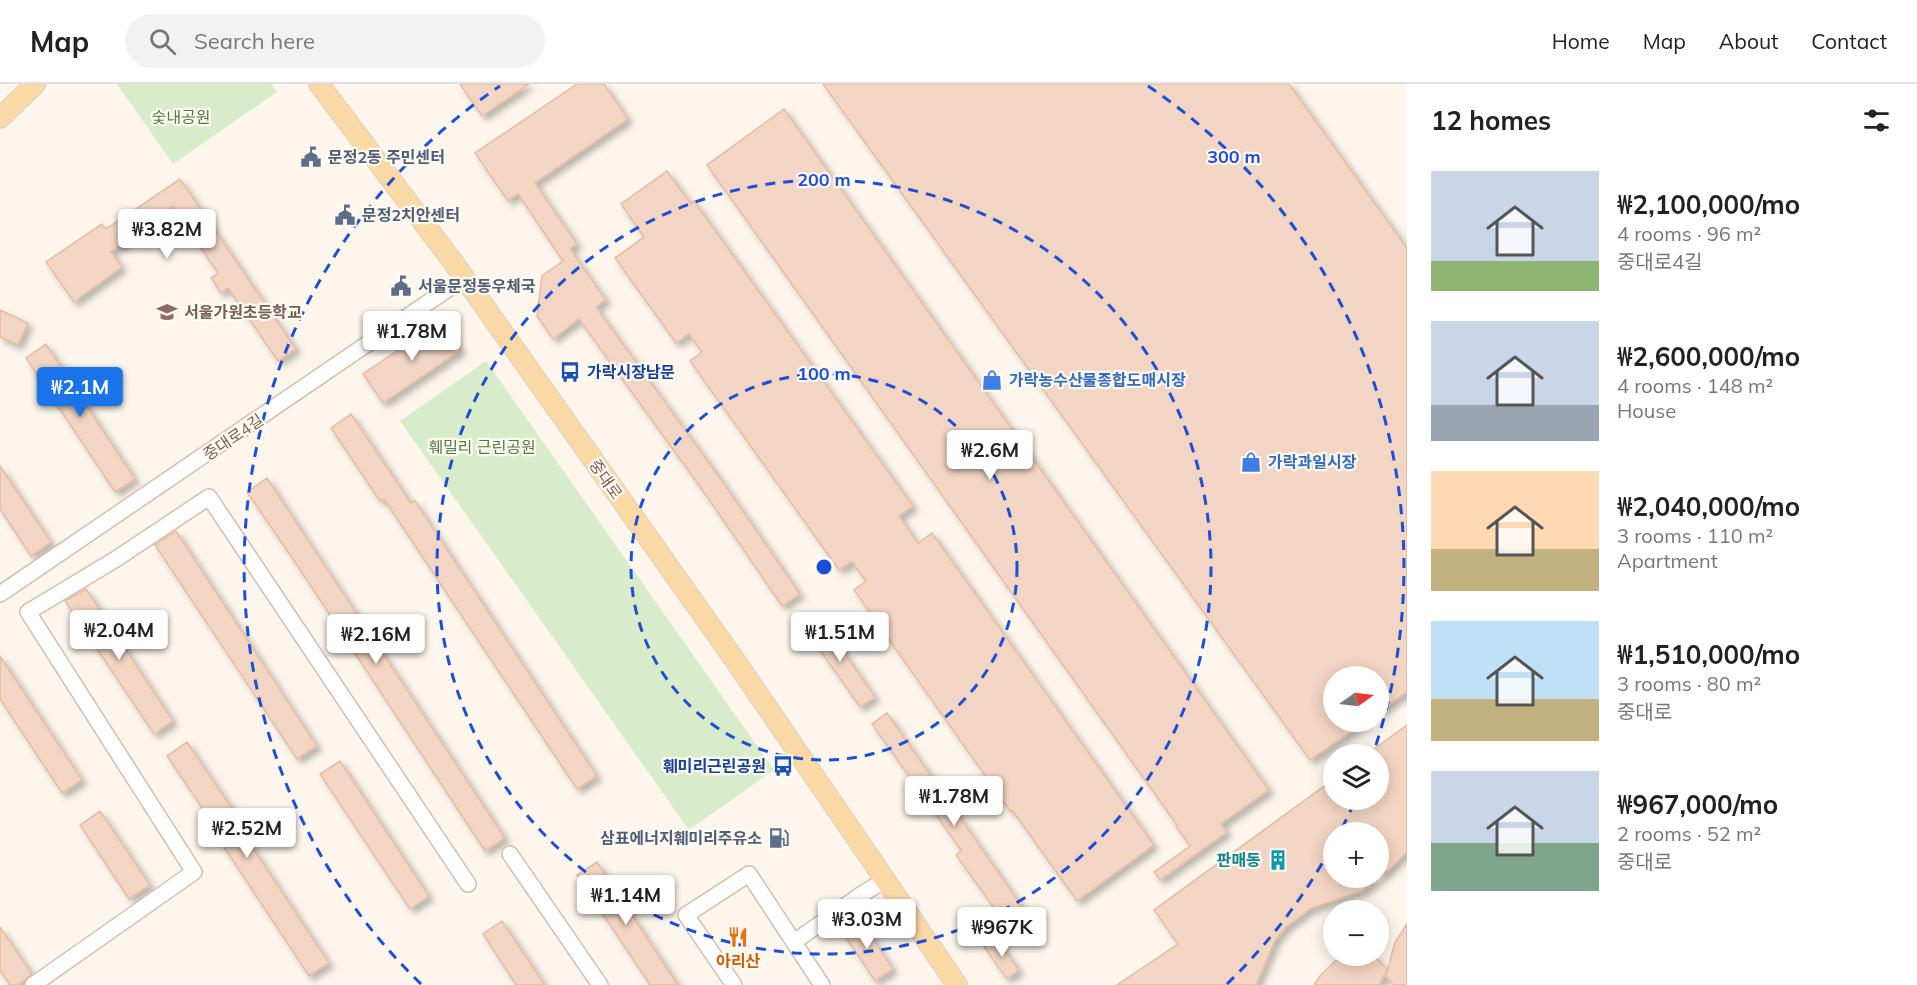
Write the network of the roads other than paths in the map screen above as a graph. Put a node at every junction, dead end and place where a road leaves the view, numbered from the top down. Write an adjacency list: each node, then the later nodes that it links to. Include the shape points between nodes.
1 (35, 84): 3 (main road)
2 (319, 84): 4 (main road, 중대로)
3 (0, 118)
4 (464, 278): 5 (street, 중대로4길); 7 (main road, 중대로)
5 (0, 594)
6 (510, 854): 11 (street)
7 (885, 880): 9 (street); 14 (main road, 중대로)
8 (468, 884): 10 (street, via 209,497 116,560 27,612 194,872)
9 (794, 942): 12 (street, via 749,874 686,915); 13 (street)
10 (33, 985)
11 (600, 985)
12 (734, 985)
13 (822, 985)
14 (957, 985)

